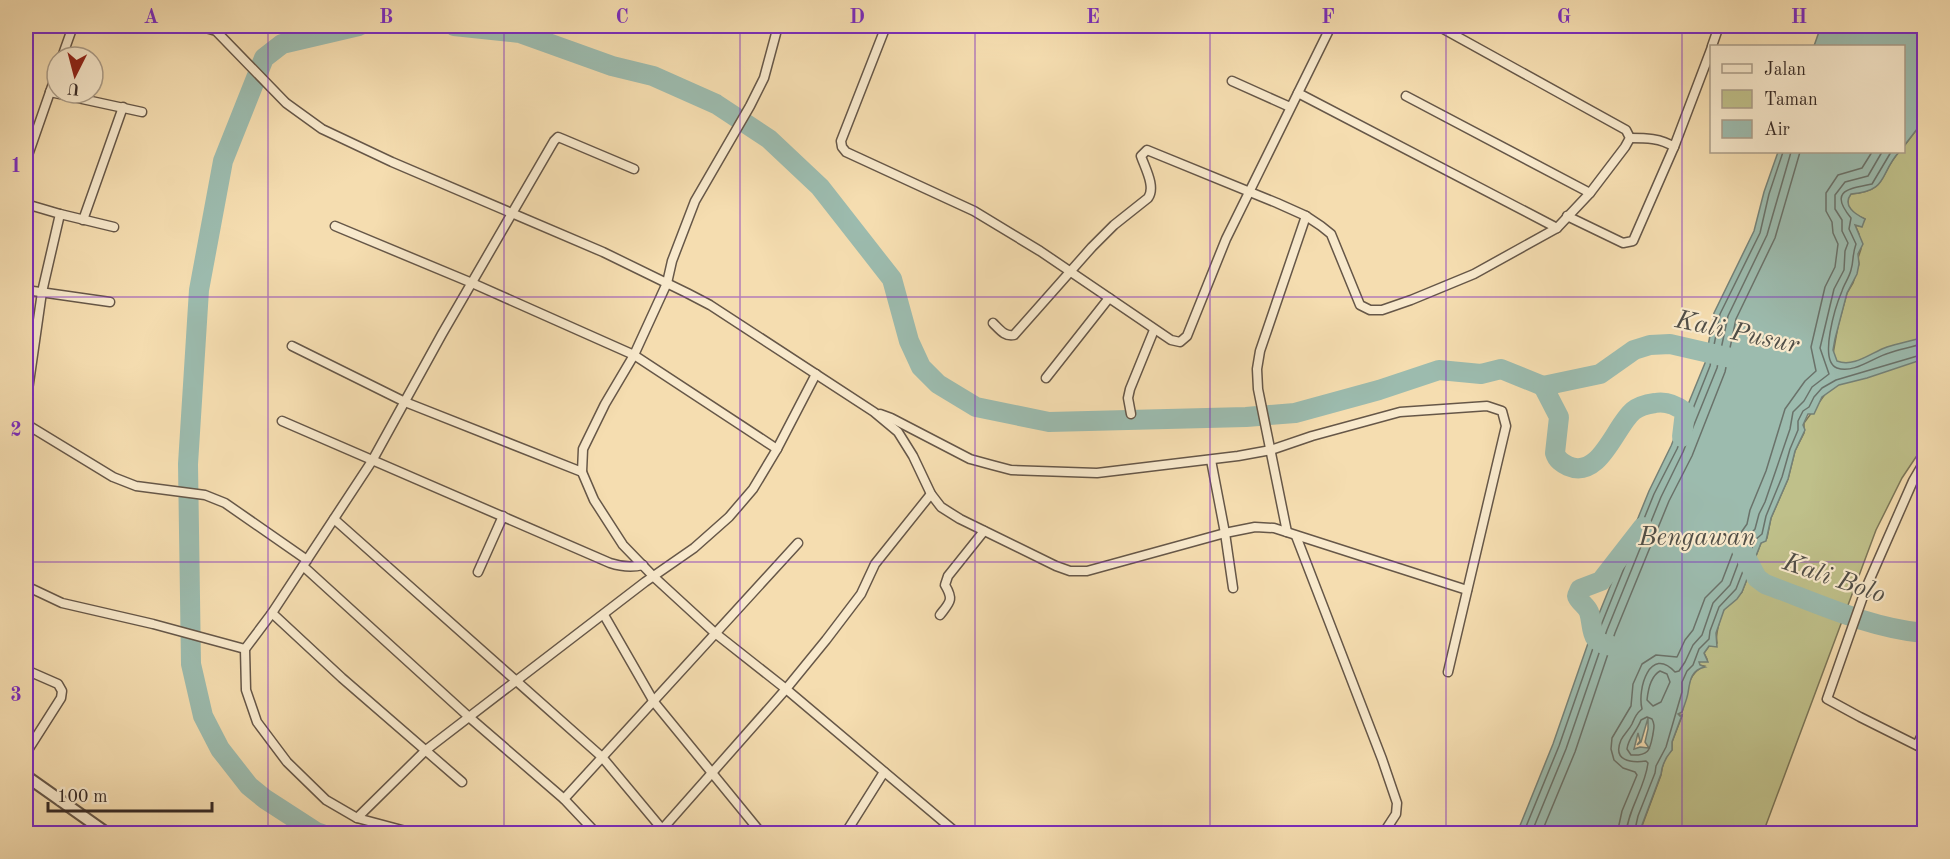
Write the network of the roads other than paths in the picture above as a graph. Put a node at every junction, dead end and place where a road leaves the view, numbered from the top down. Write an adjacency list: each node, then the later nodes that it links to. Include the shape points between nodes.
1 (73, 26): 9 (street)
2 (199, 26): 8 (street)
3 (778, 26): 37 (street, via 764,78 695,201)
4 (886, 26): 35 (street, via 842,147 974,211)
5 (1331, 26): 13 (street)
6 (1438, 26): 20 (street, via 1626,130)
7 (1719, 26): 10 (street)
8 (217, 28): 27 (street, via 286,103 322,129)
9 (66, 45)
10 (1713, 45)
11 (1710, 52): 21 (street)
12 (1232, 81): 18 (street)
13 (1298, 93): 18 (street); 34 (street)
14 (1406, 96): 25 (street)
15 (105, 103): 17 (street)
16 (45, 105): 22 (street)
17 (123, 107): 19 (street); 31 (street)
18 (1290, 107): 24 (street)
19 (142, 112)
20 (1630, 138): 21 (street, via 1647,138); 25 (street)
21 (1674, 147): 30 (street, via 1633,241 1623,243)
22 (26, 161)
23 (634, 169): 27 (street, via 558,137)
24 (1249, 192): 29 (street); 35 (street, via 1147,150 1141,156 1151,185 1150,195 1114,225); 43 (street, via 1187,336 1175,342)
25 (1590, 193): 30 (street)
26 (26, 204): 28 (street)
27 (514, 213): 36 (street); 37 (street)
28 (60, 214): 31 (street); 39 (street)
29 (1306, 216): 34 (street, via 1331,234 1360,305 1370,310 1411,300 1474,274); 55 (street, via 1257,369)
30 (1568, 216): 34 (street)
31 (83, 220): 33 (street)
32 (335, 226): 36 (street)
33 (114, 227)
34 (1557, 228)
35 (1071, 272): 40 (street); 42 (street, via 1014,335 1009,336)
36 (472, 283): 45 (street); 48 (street)
37 (667, 283): 45 (street); 46 (street, via 710,305)
38 (26, 290): 39 (street)
39 (42, 292): 41 (street); 49 (street)
40 (1109, 298): 43 (street); 47 (street)
41 (110, 302)
42 (993, 323)
43 (1154, 330): 51 (street, via 1130,389)
44 (292, 346): 48 (street)
45 (634, 356): 54 (street); 59 (street, via 583,449)
46 (816, 374): 50 (street); 54 (street)
47 (1047, 378)
48 (405, 402): 57 (street); 59 (street)
49 (26, 404)
50 (874, 412): 56 (street, via 970,459 1011,470 1097,473); 60 (street, via 898,432)
51 (1131, 414)
52 (282, 421): 57 (street)
53 (26, 424): 67 (street, via 120,480 136,486 204,495 225,503)
54 (777, 449): 70 (street, via 753,489 729,517)
55 (1271, 450): 56 (street); 65 (street); 73 (street, via 1400,412 1487,406 1502,411 1506,426)
56 (1211, 460): 64 (street)
57 (372, 461): 61 (street); 62 (street)
58 (1924, 462): 86 (street, via 1866,588 1827,699)
59 (582, 472): 68 (street, via 617,536)
60 (931, 494): 63 (street, via 940,507); 82 (street, via 875,564 861,594)
61 (503, 516): 68 (street, via 621,567); 69 (street)
62 (334, 519): 67 (street); 81 (street)
63 (984, 531): 64 (street, via 1070,571 1087,571); 76 (street, via 948,576 945,585 951,600)
64 (1225, 533): 65 (street, via 1255,527); 72 (street)
65 (1292, 534): 73 (street); 103 (street, via 1397,803 1396,814)
66 (798, 543): 77 (street)
67 (305, 563): 74 (street); 84 (street)
68 (643, 566): 70 (street)
69 (478, 572)
70 (654, 577): 75 (street); 77 (street)
71 (26, 586): 78 (street, via 62,603)
72 (1233, 588)
73 (1467, 590): 80 (street)
74 (272, 613): 78 (street); 87 (street)
75 (604, 615): 81 (street); 83 (street)
76 (940, 615)
77 (715, 633): 82 (street); 83 (street)
78 (245, 649): 95 (street, via 246,690 257,722 287,762 326,800)
79 (26, 670): 88 (street, via 58,684 62,691)
80 (1448, 672)
81 (517, 682): 84 (street); 89 (street)
82 (786, 689): 90 (street); 91 (street)
83 (654, 702): 89 (street); 90 (street)
84 (469, 717): 87 (street); 94 (street)
85 (1924, 731): 86 (street)
86 (1921, 747)
87 (426, 750): 93 (street); 95 (street)
88 (26, 753)
89 (602, 757): 94 (street); 96 (street)
90 (712, 771): 96 (street); 100 (street)
91 (884, 772): 101 (street); 102 (street)
92 (26, 776): 97 (street)
93 (462, 782)
94 (564, 799): 99 (street)
95 (357, 818): 98 (street)
96 (660, 831)
97 (108, 834)
98 (417, 834)
99 (597, 834)
100 (762, 834)
101 (845, 834)
102 (958, 834)
103 (1383, 834)

